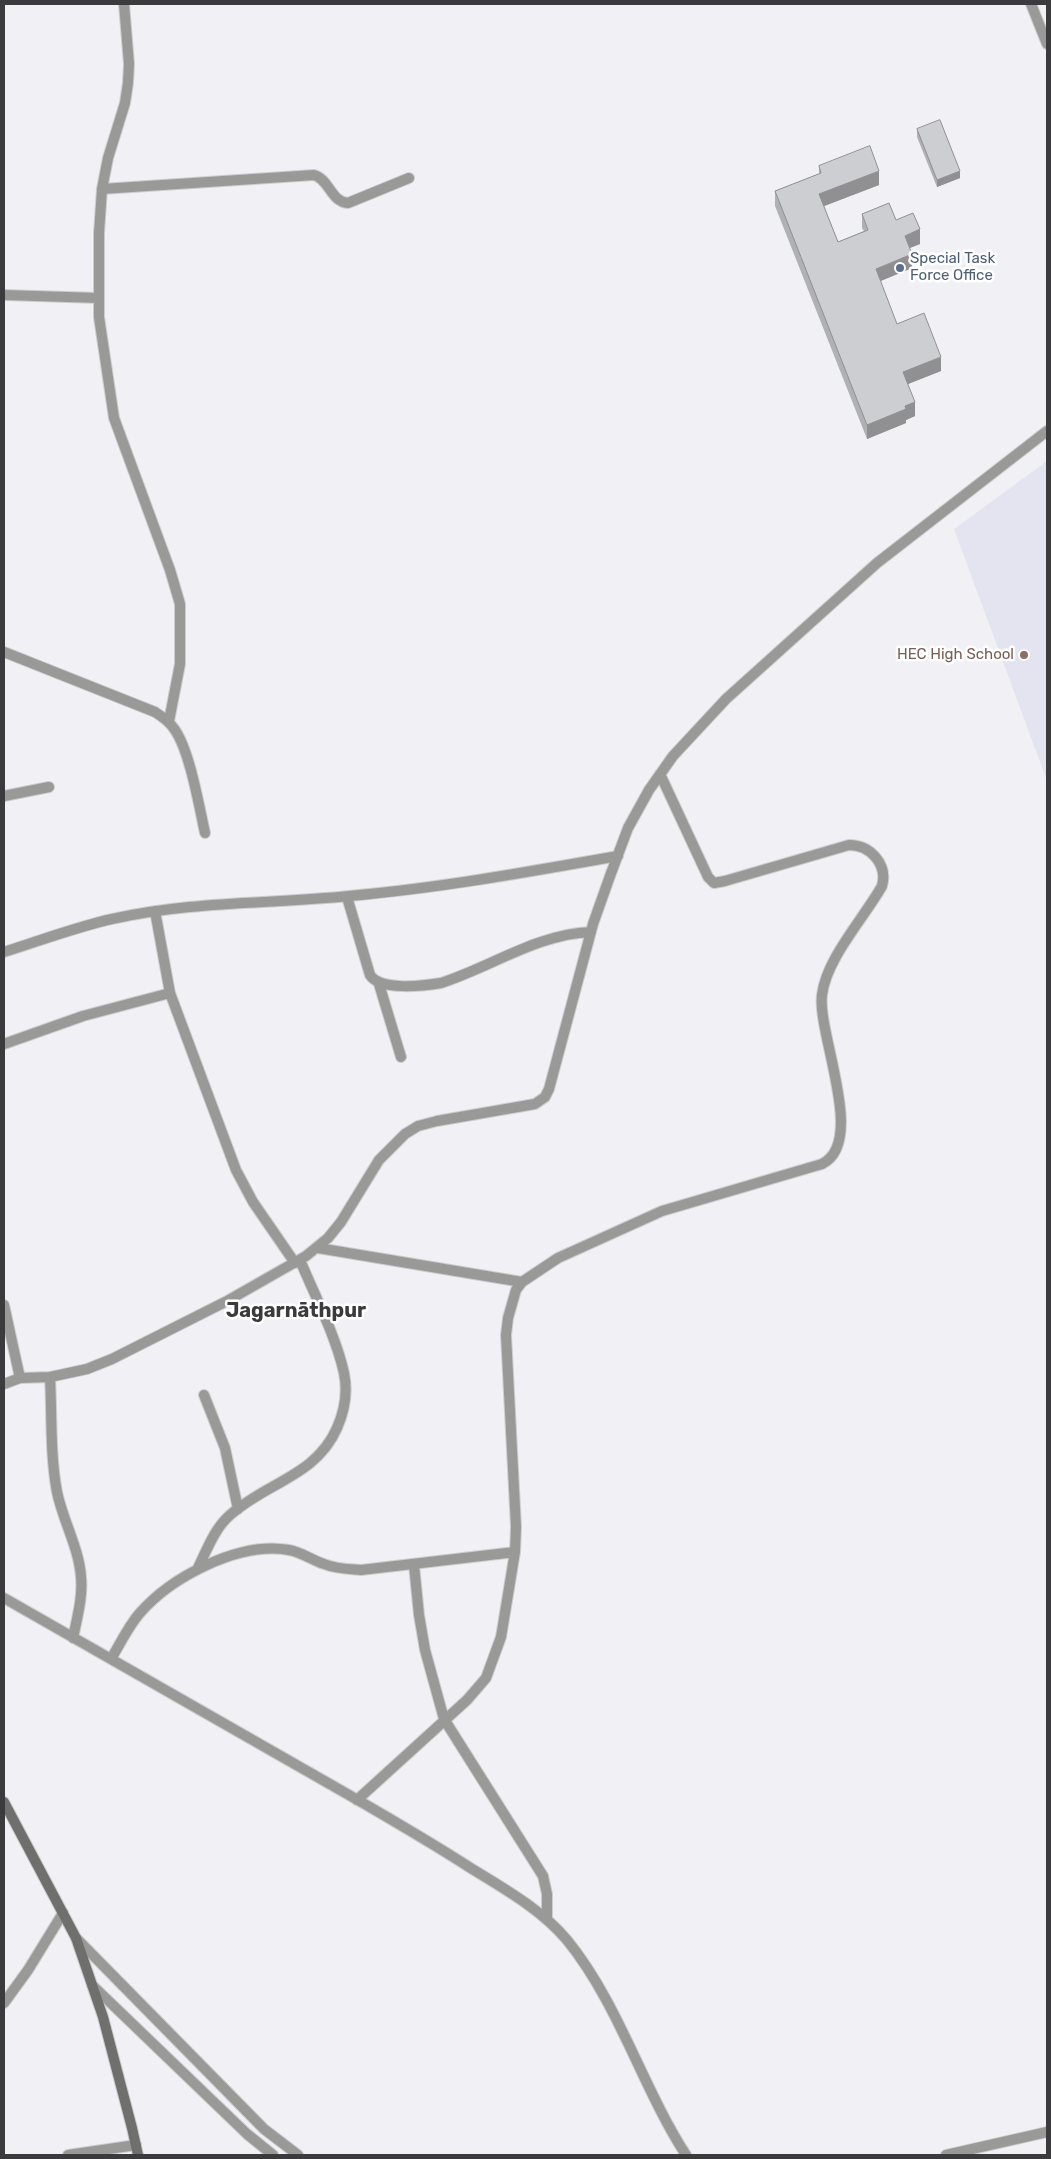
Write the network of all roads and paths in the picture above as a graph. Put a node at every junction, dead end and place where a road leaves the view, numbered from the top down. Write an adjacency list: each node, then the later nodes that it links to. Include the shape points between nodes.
1 (124, 4): 5 (street, via 128,83)
2 (1031, 4): 3 (street)
3 (1047, 44)
4 (409, 178): 5 (street, via 348,203 337,199 314,175)
5 (102, 189): 7 (street)
6 (4, 295): 7 (street)
7 (99, 298): 10 (street, via 103,351 114,418 180,604 180,664)
8 (1047, 431): 11 (street, via 877,563 726,699)
9 (4, 652): 10 (street, via 155,712)
10 (169, 722): 14 (street, via 176,730 186,757)
11 (660, 774): 15 (street, via 628,828); 26 (street, via 708,877 714,883 849,845 868,851 880,865 882,886 830,966 822,994 822,1016 841,1107 838,1142 832,1158 822,1164 662,1211 558,1258)
12 (50, 787): 13 (street)
13 (4, 796)
14 (205, 834)
15 (618, 856): 16 (street, via 475,882); 18 (street)
16 (347, 897): 17 (street, via 202,905); 20 (street, via 370,975)
17 (155, 911): 19 (street, via 111,919); 21 (street)
18 (590, 932): 20 (street, via 553,937 441,983 411,986); 24 (street, via 545,1097 526,1107 463,1115 418,1126 405,1134 379,1160 341,1222)
19 (4, 952)
20 (379, 984): 23 (street)
21 (170, 994): 22 (street, via 83,1016); 25 (street, via 236,1170 253,1202)
22 (4, 1044)
23 (401, 1057)
24 (318, 1248): 25 (street); 26 (street)
25 (297, 1261): 28 (street, via 112,1360); 32 (street, via 338,1351 346,1392 344,1412 331,1442 308,1466)
26 (522, 1282): 33 (street, via 511,1304 506,1335)
27 (4, 1305): 29 (street)
28 (50, 1377): 29 (street); 37 (street, via 57,1490 81,1577)
29 (20, 1378): 30 (street)
30 (4, 1384)
31 (204, 1395): 32 (street, via 226,1448)
32 (238, 1509): 35 (street, via 221,1524)
33 (515, 1552): 34 (street); 39 (street, via 502,1637 493,1662 478,1689)
34 (414, 1565): 35 (street, via 361,1570 336,1568 297,1552 269,1549 233,1555); 39 (street, via 425,1650)
35 (197, 1570): 38 (street, via 140,1614)
36 (4, 1598): 37 (street)
37 (74, 1638): 38 (street)
38 (111, 1659): 40 (street)
39 (444, 1719): 40 (street); 43 (street, via 539,1869 546,1884)
40 (357, 1800): 43 (street, via 508,1890)
41 (4, 1802): 42 (main road)
42 (63, 1913): 44 (main road); 46 (street)
43 (547, 1920): 52 (street, via 584,1963)
44 (76, 1938): 45 (main road); 51 (street, via 250,2116)
45 (92, 1985): 48 (main road); 50 (street)
46 (4, 2003)
47 (1047, 2132): 53 (street)
48 (137, 2150): 49 (street)
49 (68, 2155)
50 (270, 2155)
51 (298, 2155)
52 (686, 2155)
53 (946, 2155)

